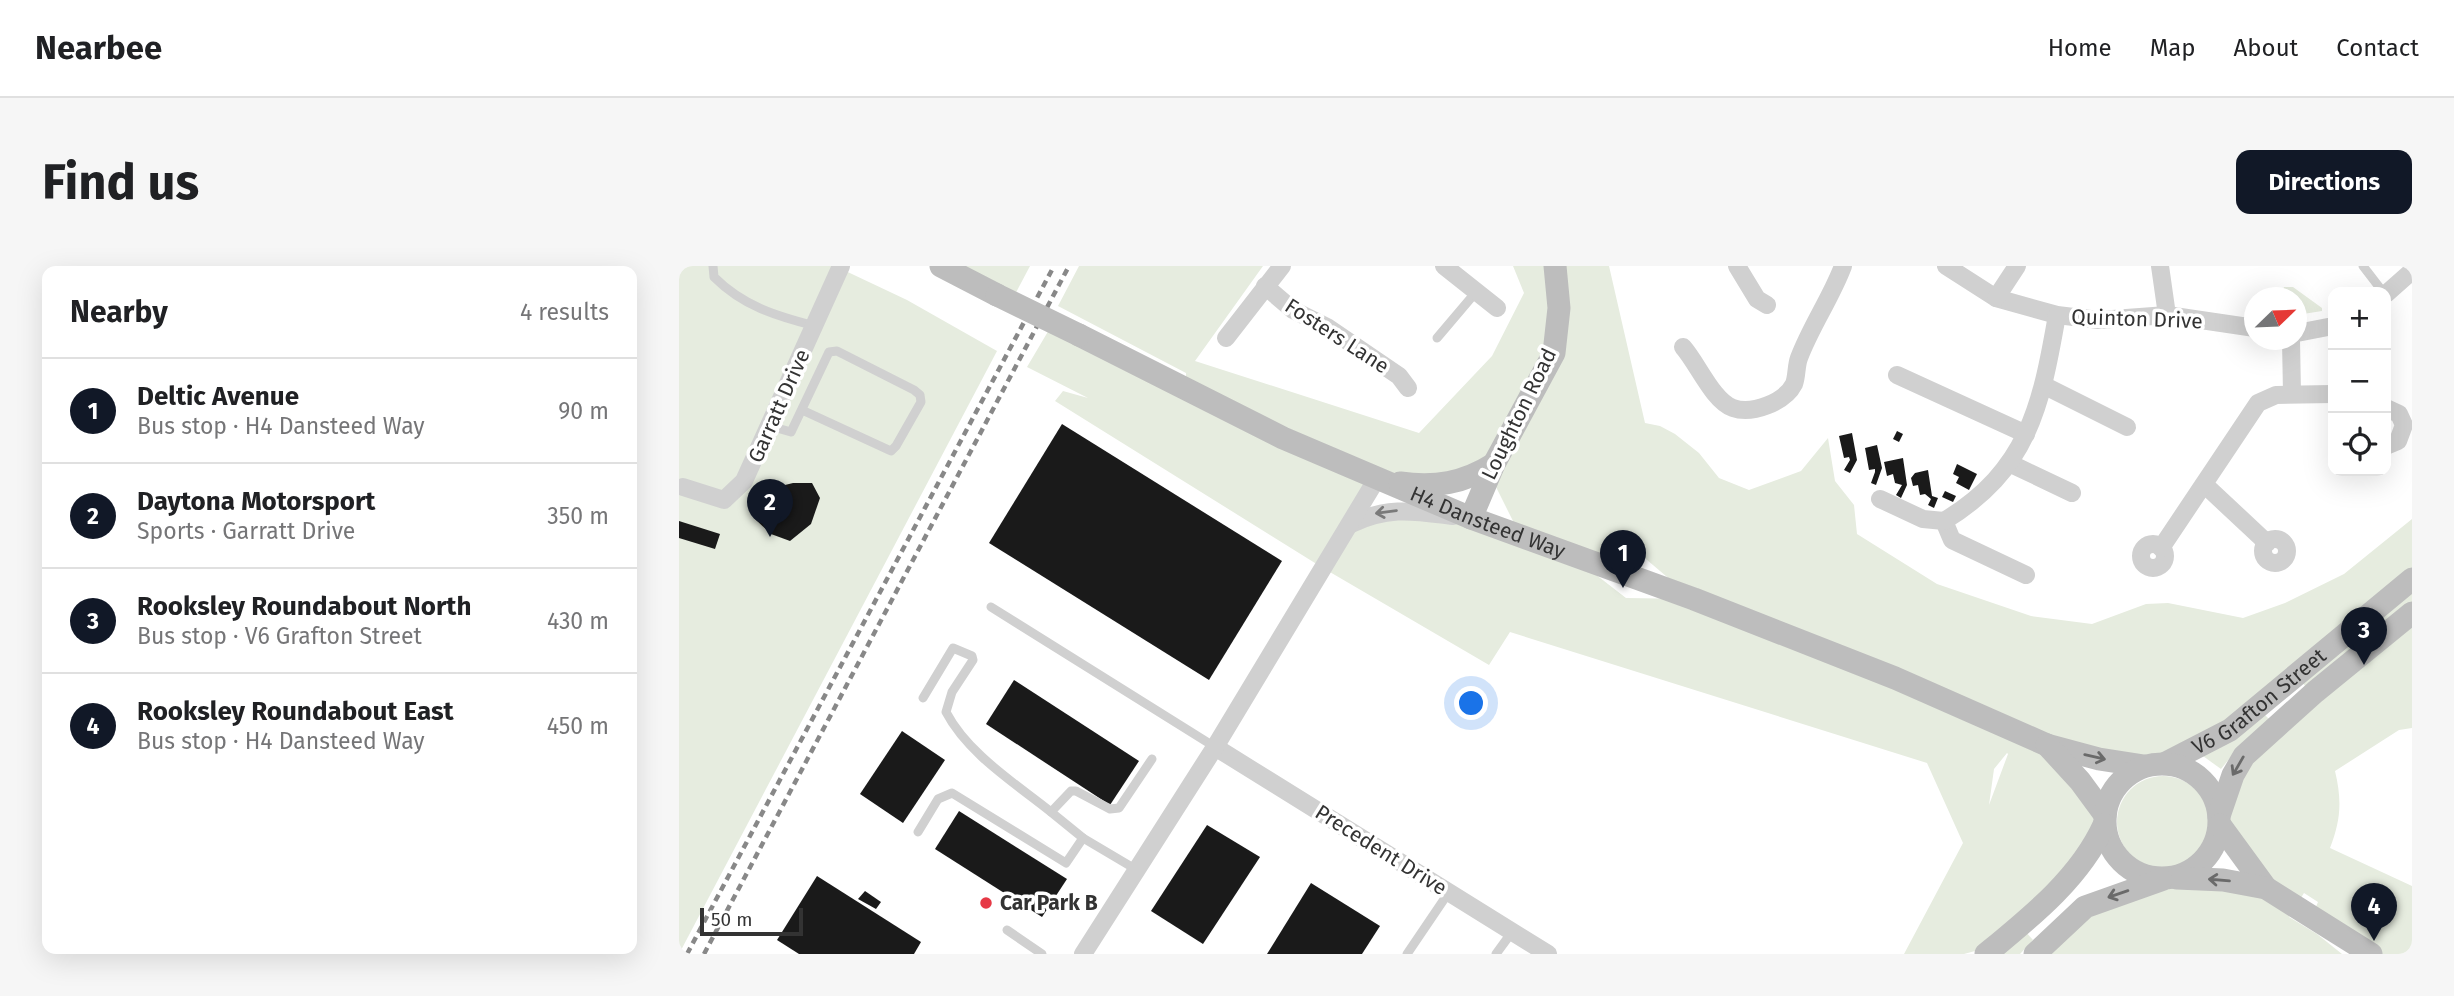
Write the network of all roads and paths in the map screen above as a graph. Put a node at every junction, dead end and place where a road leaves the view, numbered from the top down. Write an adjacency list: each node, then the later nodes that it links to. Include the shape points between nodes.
1 (713, 266): 23 (lane, via 714,277 732,295 768,314)
2 (841, 266): 23 (street, Garratt Drive)
3 (941, 266): 44 (street, H4 Dansteed Way, bridge)
4 (1282, 266): 14 (street, Fosters Lane)
5 (1444, 266): 17 (street)
6 (1555, 266): 42 (street, Loughton Road, via 1559,308 1554,353)
7 (1737, 266): 19 (street, via 1757,299)
8 (1843, 266): 29 (street, via 1798,359 1794,385 1778,401 1756,408 1733,408 1711,391)
9 (1946, 266): 18 (street, Quinton Drive)
10 (2017, 266): 18 (street)
11 (2160, 266): 21 (street)
12 (2363, 266): 15 (lane)
13 (2412, 271): 16 (street)
14 (1265, 286): 27 (street, Fosters Lane); 33 (street, Fosters Lane, via 1293,310 1327,327 1399,376)
15 (2379, 287)
16 (2391, 288)
17 (1476, 292): 20 (street); 28 (lane)
18 (1996, 298): 22 (street, Quinton Drive)
19 (1767, 305)
20 (1497, 308)
21 (2167, 315): 22 (street, Quinton Drive, via 2099,320); 24 (street, Quinton Drive)
22 (2057, 316): 32 (street)
23 (815, 326): 38 (street, Garratt Drive)
24 (2244, 326)
25 (2328, 327): 26 (street)
26 (2307, 331)
27 (1226, 338)
28 (1437, 338)
29 (1683, 347)
30 (2291, 350): 34 (street)
31 (1897, 375): 40 (street)
32 (2045, 386): 39 (street); 40 (street)
33 (1408, 388)
34 (2292, 394): 35 (street); 45 (street, via 2258,403)
35 (2328, 394)
36 (802, 410): 36 (lane, via 824,360 829,352 837,351 913,390 921,402 891,451); 38 (lane, via 791,432)
37 (2391, 410): 41 (street, via 2399,414 2404,425 2398,441)
38 (770, 426): 46 (street, Garratt Drive, via 744,481 724,500)
39 (2127, 427)
40 (2026, 434): 43 (street)
41 (2391, 444)
42 (1494, 464): 44 (street, via 1472,477 1446,484); 49 (street, Loughton Road)
43 (2009, 464): 47 (street); 50 (street, via 1984,494)
44 (1376, 480): 49 (street, H4 Dansteed Way); 51 (street)
45 (2205, 485): 52 (street); 53 (street)
46 (683, 487)
47 (2072, 493)
48 (1880, 499): 50 (street, via 1923,519)
49 (1471, 518): 51 (street, one-way to 51, via 1400,510 1375,513); 59 (street, H4 Dansteed Way, via 1895,678)
50 (1944, 521): 54 (street, via 1952,540)
51 (1351, 524): 60 (street)
52 (2267, 543)
53 (2161, 548)
54 (2026, 575)
55 (2412, 579): 62 (street, V6 Grafton Street, via 2230,730)
56 (991, 607): 60 (lane)
57 (2412, 613): 65 (street, V6 Grafton Street, one-way to 65, via 2244,756 2232,775)
58 (923, 698): 63 (lane, via 953,648 972,656 946,712 955,730)
59 (2045, 744): 62 (street, H4 Dansteed Way, one-way to 62, via 2099,759); 64 (street, H4 Dansteed Way, via 2080,781)
60 (1215, 747): 68 (street); 70 (street, Precedent Drive)
61 (1151, 759): 63 (lane, via 1119,808 1071,791)
62 (2155, 764): 64 (street, via 2129,773 2112,791); 65 (street, via 2179,766 2201,778 2211,791)
63 (1051, 812): 67 (lane)
64 (2104, 820): 69 (street, via 2110,845 2123,863 2138,873); 80 (street, via 2083,863)
65 (2220, 821): 69 (street, via 2207,857 2193,870); 71 (street)
66 (918, 832): 67 (lane, via 938,799 952,793 1066,863)
67 (1083, 838): 68 (lane)
68 (1137, 870): 76 (street)
69 (2168, 878): 71 (street, one-way to 69, via 2223,880); 74 (street, one-way to 74, via 2109,896 2074,915)
70 (1449, 892): 73 (street, Precedent Drive); 77 (lane)
71 (2273, 892): 81 (street)
72 (1007, 930): 75 (lane)
73 (1512, 932): 78 (lane); 79 (street, Precedent Drive)
74 (2039, 950)
75 (1042, 954)
76 (1083, 954)
77 (1407, 954)
78 (1496, 954)
79 (1548, 954)
80 (1986, 954)
81 (2371, 954)

